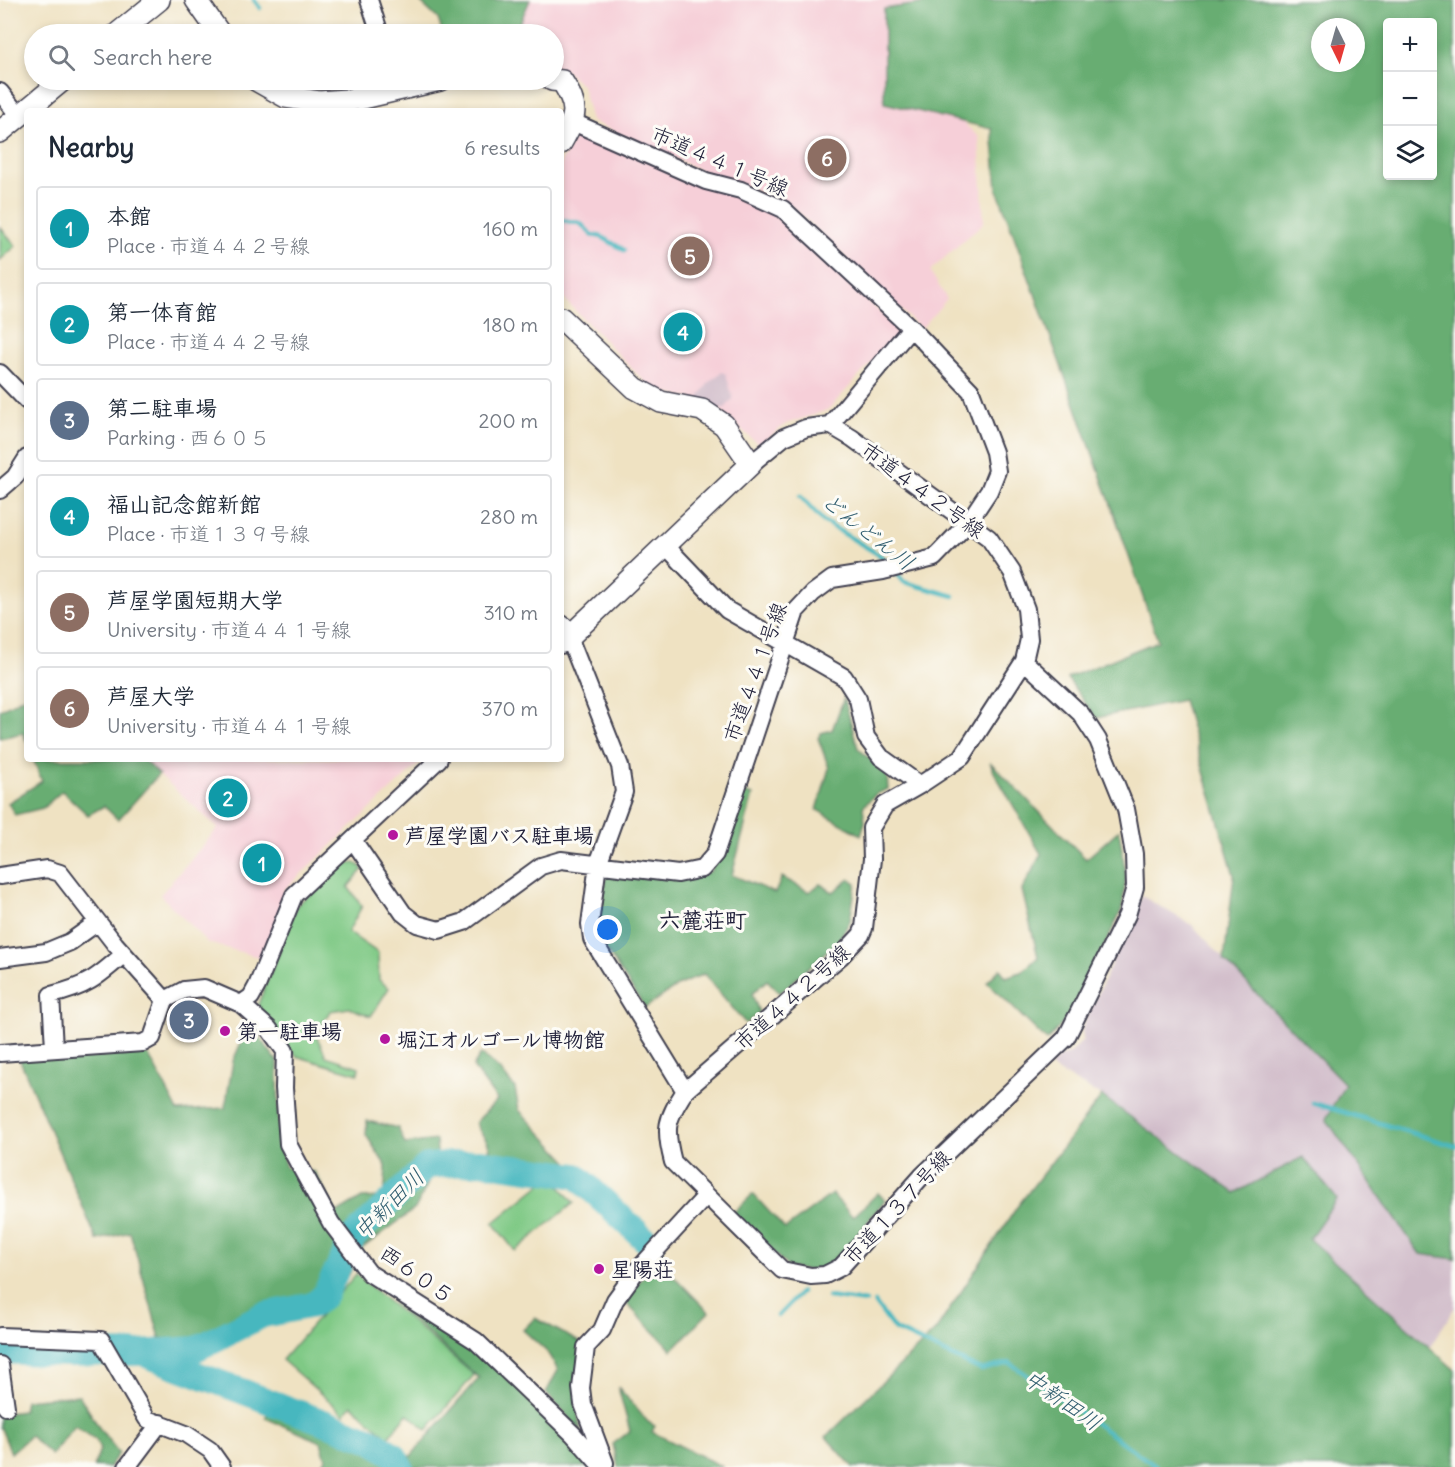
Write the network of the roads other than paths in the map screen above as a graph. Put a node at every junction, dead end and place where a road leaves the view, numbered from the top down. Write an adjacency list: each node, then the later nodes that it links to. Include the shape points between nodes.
1 (159, 0): 4 (street)
2 (196, 0): 5 (street)
3 (369, 0): 6 (street)
4 (129, 24)
5 (213, 24)
6 (377, 24)
7 (564, 84): 15 (street, via 573,100)
8 (53, 90): 13 (street)
9 (268, 90): 12 (street)
10 (383, 90): 12 (street, via 359,99)
11 (0, 92): 14 (street)
12 (284, 104)
13 (36, 108)
14 (23, 121): 16 (street)
15 (573, 122): 17 (street); 19 (street, 市道４４１号線, via 706,181 741,190 783,209)
16 (0, 132)
17 (564, 138)
18 (564, 321): 24 (street, via 635,388 661,402 702,410 723,425)
19 (911, 328): 22 (street); 26 (street, 市道４４１号線, via 971,391 994,452 997,471)
20 (0, 374): 21 (street)
21 (24, 398)
22 (830, 425): 24 (street, via 806,428 784,437); 26 (street, 市道４４２号線)
23 (24, 463): 25 (street)
24 (751, 464): 27 (street)
25 (0, 490)
26 (967, 524): 29 (street, 市道４４１号線, via 934,558 883,572 832,579 796,611); 30 (street, 市道４４２号線, via 989,538 1012,572 1026,609 1029,639)
27 (665, 545): 28 (street); 29 (street, via 727,610)
28 (564, 636): 34 (street, via 620,766 624,792)
29 (784, 643): 32 (street, via 844,677 858,699 866,737 881,757); 34 (street, 市道４４１号線, via 715,854 702,869 678,874)
30 (1024, 662): 32 (street, 市道４４２号線, via 962,757); 44 (street, 市道１３７号線, via 1081,714 1098,740 1126,809 1134,854 1135,887 1127,915 1066,1038 923,1175 842,1268 811,1276 782,1270)
31 (436, 762): 33 (street)
32 (920, 785): 43 (street, 市道４４２号線, via 885,805 871,828 872,859 861,935)
33 (353, 840): 34 (street, 市道４４１号線, via 403,914 417,924 439,930 464,922 541,866 561,860); 40 (street, via 294,895 257,986)
34 (598, 864): 43 (street, via 591,939)
35 (0, 876): 36 (street, via 47,869 60,873)
36 (98, 922): 37 (street); 38 (street, via 70,942 46,952)
37 (124, 954): 39 (street); 41 (street, via 94,980 51,995)
38 (0, 958)
39 (165, 1000): 40 (street, 西６０５, via 184,990 204,988); 41 (street, via 152,1038 143,1042)
40 (241, 1004): 51 (street, 西６０５, via 269,1029 285,1051 288,1144 347,1245 369,1273 476,1341)
41 (54, 1048): 42 (street)
42 (0, 1053)
43 (686, 1091): 44 (street, 市道１３７号線, via 670,1115 667,1139 673,1162)
44 (706, 1196): 51 (street, via 634,1274 615,1300 602,1330 586,1347 583,1404)
45 (0, 1336): 48 (street, via 101,1340 147,1419)
46 (0, 1365): 47 (street)
47 (6, 1407)
48 (160, 1423): 49 (street); 50 (street, via 210,1450)
49 (131, 1465)
50 (222, 1467)
51 (604, 1467)

